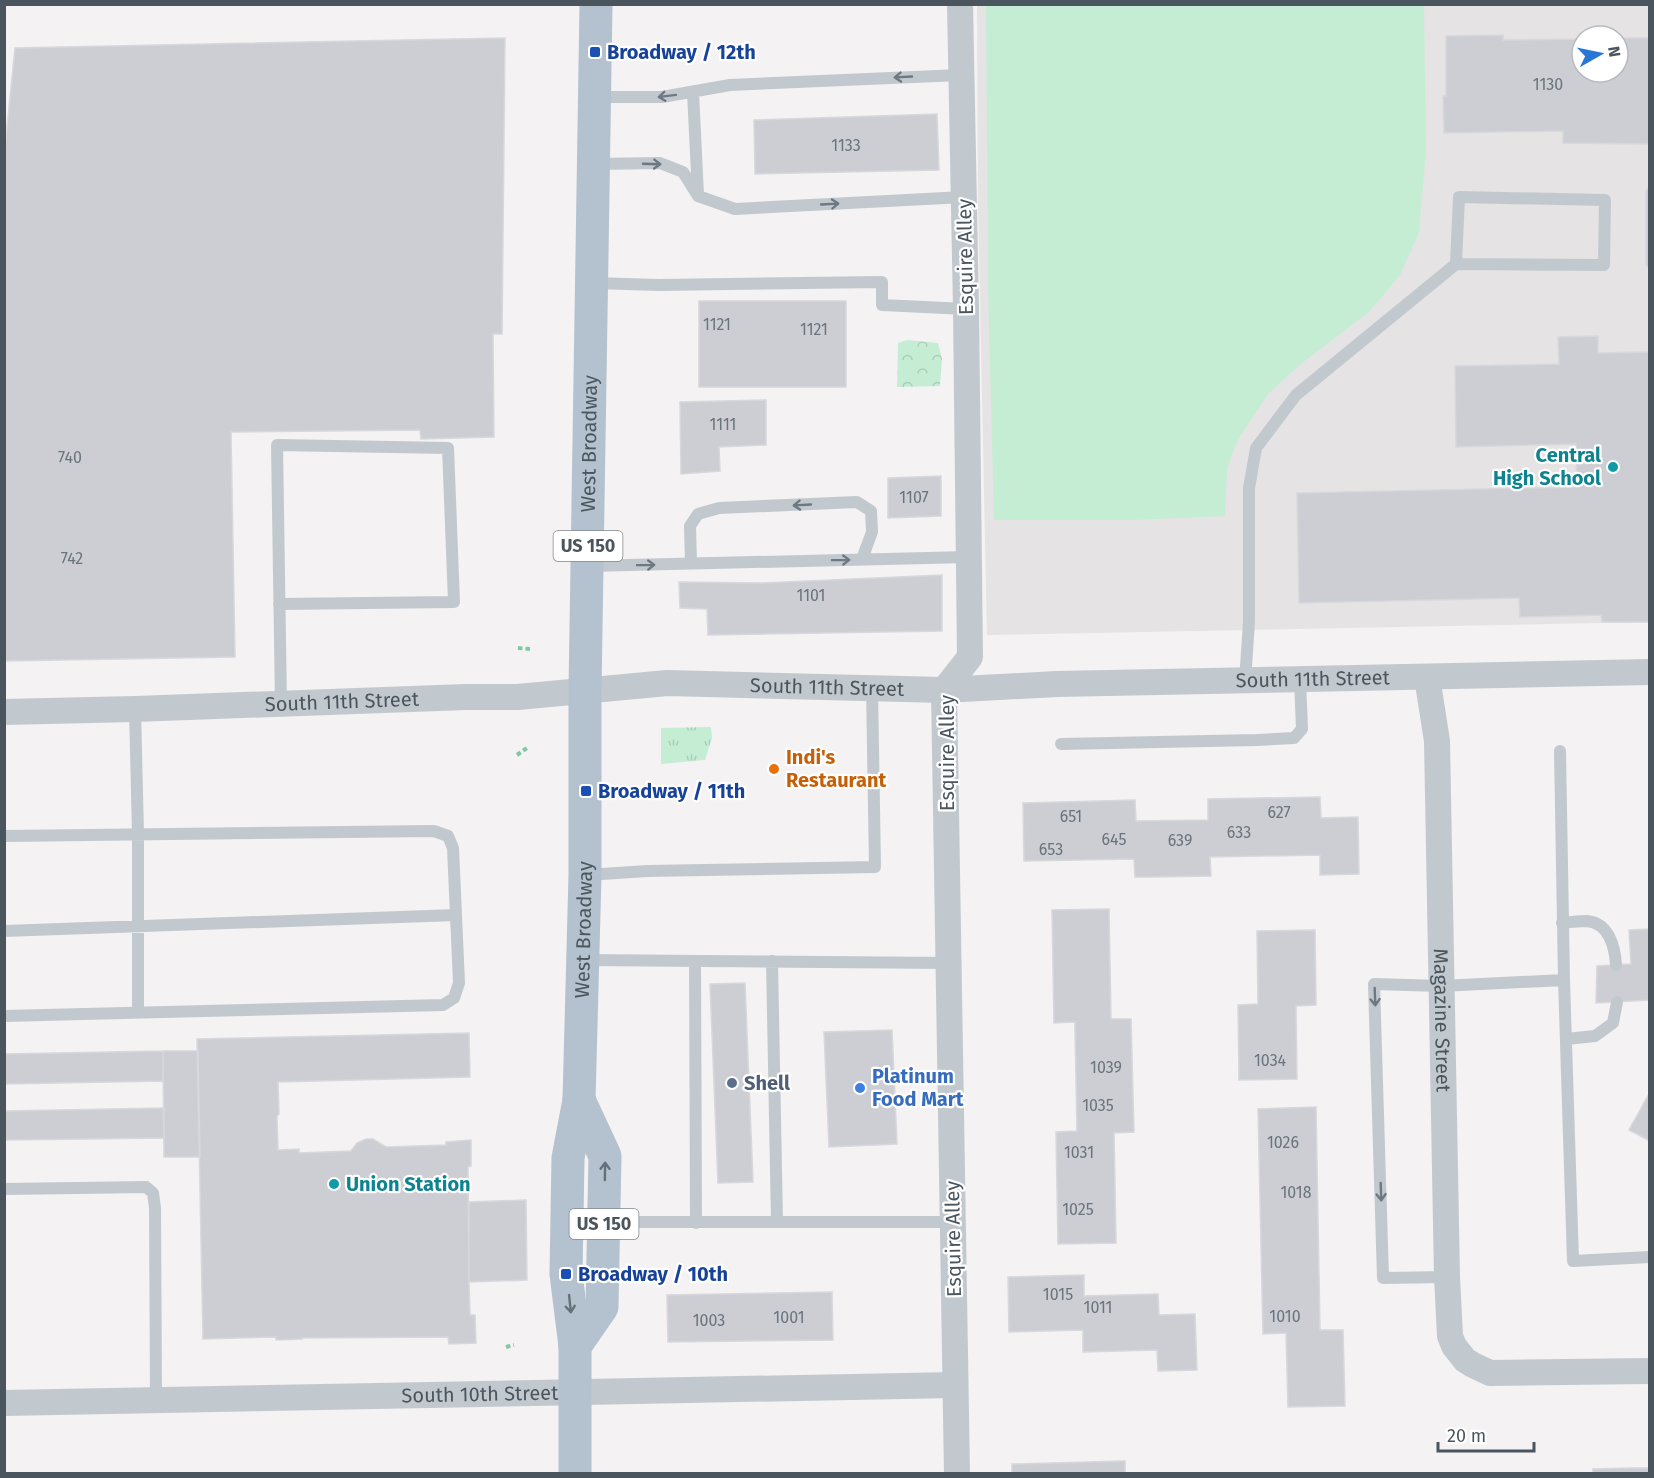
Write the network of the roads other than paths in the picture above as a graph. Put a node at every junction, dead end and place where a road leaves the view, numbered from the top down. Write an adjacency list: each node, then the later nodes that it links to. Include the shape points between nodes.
1 (596, 4): 5 (main road, West Broadway / US 150)
2 (960, 4): 3 (street, Esquire Alley)
3 (961, 75): 4 (lane, one-way to 4, via 730,86); 8 (street, Esquire Alley)
4 (693, 92): 5 (lane, one-way to 5, via 662,98); 7 (lane)
5 (595, 97): 6 (main road, West Broadway / US 150)
6 (594, 164): 7 (lane, one-way to 7, via 660,163 683,172); 10 (main road, West Broadway / US 150)
7 (698, 196): 8 (lane, one-way to 8, via 735,209)
8 (964, 197): 11 (street, Esquire Alley)
9 (1456, 264): 9 (lane, via 1604,265 1605,200 1459,197); 20 (lane, via 1296,395 1256,448 1250,488)
10 (591, 283): 11 (lane, via 882,282 882,305); 15 (main road, West Broadway / US 150)
11 (966, 309): 12 (street, Esquire Alley)
12 (968, 557): 13 (lane); 22 (street, Esquire Alley, via 970,657)
13 (862, 560): 14 (lane, one-way to 13); 14 (lane, one-way to 14, via 872,532 870,511 857,502 719,508 698,514 690,526)
14 (691, 563): 15 (lane, one-way to 14)
15 (587, 566): 23 (main road, West Broadway / US 150)
16 (279, 604): 16 (lane, via 277,445 448,448 454,602); 24 (lane)
17 (1650, 672): 18 (street, South 11th Street)
18 (1427, 677): 19 (street, South 11th Street); 42 (street, Magazine Street, via 1437,741)
19 (1300, 680): 20 (street, South 11th Street); 27 (lane, via 1302,729 1294,738)
20 (1245, 681): 22 (street, South 11th Street)
21 (872, 688): 22 (street, South 11th Street); 23 (street, South 11th Street, via 667,683); 31 (lane, via 875,867)
22 (944, 690): 39 (street, Esquire Alley)
23 (585, 691): 24 (street, South 11th Street, via 518,697); 31 (main road, West Broadway / US 150)
24 (281, 704): 25 (street, South 11th Street)
25 (135, 709): 26 (street, South 11th Street); 29 (lane)
26 (4, 712)
27 (1061, 744)
28 (1560, 751): 33 (lane)
29 (138, 834): 30 (lane); 32 (lane, via 434,831 448,836 453,848); 34 (lane)
30 (4, 836)
31 (585, 875): 36 (main road, West Broadway / US 150)
32 (456, 915): 34 (lane); 44 (lane, via 459,983 454,998 443,1005)
33 (1562, 923): 40 (lane, via 1589,921 1606,931 1615,950); 41 (lane)
34 (138, 926): 35 (lane); 44 (lane)
35 (4, 931)
36 (582, 960): 37 (lane); 47 (main road, West Broadway / US 150)
37 (695, 961): 38 (lane); 52 (lane)
38 (772, 961): 39 (lane); 50 (lane)
39 (949, 963): 51 (street, Esquire Alley)
40 (1616, 965)
41 (1564, 980): 42 (lane); 46 (lane)
42 (1441, 986): 54 (street, Magazine Street); 54 (lane, one-way to 54, via 1374,984 1383,1278)
43 (1617, 1002): 46 (lane, via 1613,1023 1595,1035)
44 (138, 1013): 45 (lane)
45 (4, 1016)
46 (1566, 1039): 53 (lane, via 1573,1261)
47 (579, 1100): 49 (main road, West Broadway / US 150, one-way to 47, via 605,1156); 55 (main road, West Broadway / US 150, one-way to 55, via 568,1158 566,1274)
48 (4, 1189): 59 (lane, via 147,1187 153,1193)
49 (604, 1222): 52 (lane); 55 (main road, West Broadway / US 150, via 602,1307)
50 (777, 1222): 51 (lane); 52 (lane)
51 (952, 1222): 57 (street, Esquire Alley)
52 (696, 1223)
53 (1650, 1257)
54 (1447, 1277): 56 (street, Magazine Street, via 1454,1346 1465,1360 1490,1373)
55 (575, 1346): 58 (main road, West Broadway / US 150)
56 (1650, 1371)
57 (955, 1385): 58 (street, South 10th Street); 62 (street, Esquire Alley)
58 (574, 1392): 59 (street, South 10th Street); 61 (main road, West Broadway / US 150)
59 (156, 1399): 60 (street, South 10th Street)
60 (4, 1403)
61 (575, 1473)
62 (957, 1473)

